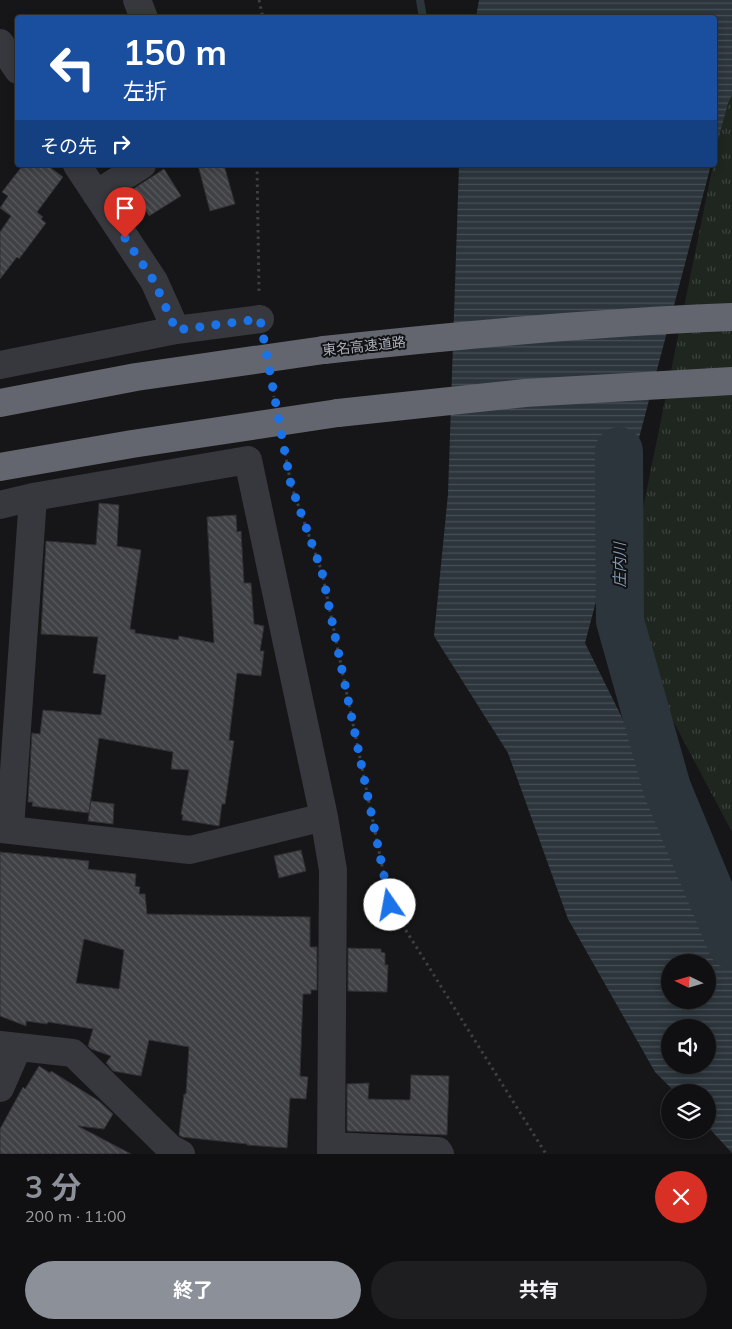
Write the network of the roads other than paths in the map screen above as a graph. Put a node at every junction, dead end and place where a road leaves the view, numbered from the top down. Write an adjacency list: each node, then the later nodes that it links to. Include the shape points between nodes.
1 (137, 0): 2 (street)
2 (143, 15)
3 (0, 44): 4 (street)
4 (15, 66)
5 (78, 167): 7 (street)
6 (139, 167): 7 (street)
7 (96, 194): 10 (street, via 154,281)
8 (732, 317): 13 (highway, 東名高速道路, bridge, via 476,334 324,350 136,378)
9 (260, 319): 10 (street)
10 (176, 330): 11 (street)
11 (0, 365)
12 (732, 381): 14 (highway, bridge, via 525,393 338,413)
13 (0, 403)
14 (0, 468)
15 (33, 497): 16 (street); 17 (street); 18 (street, via 248,460)
16 (0, 505)
17 (10, 681): 19 (street)
18 (324, 817): 19 (street, via 190,850); 22 (street, via 333,870)
19 (5, 829)
20 (9, 1046): 21 (street); 23 (street, via 73,1053 170,1148)
21 (0, 1088)
22 (331, 1150): 24 (street, via 438,1151)
23 (181, 1154)
24 (440, 1154)

